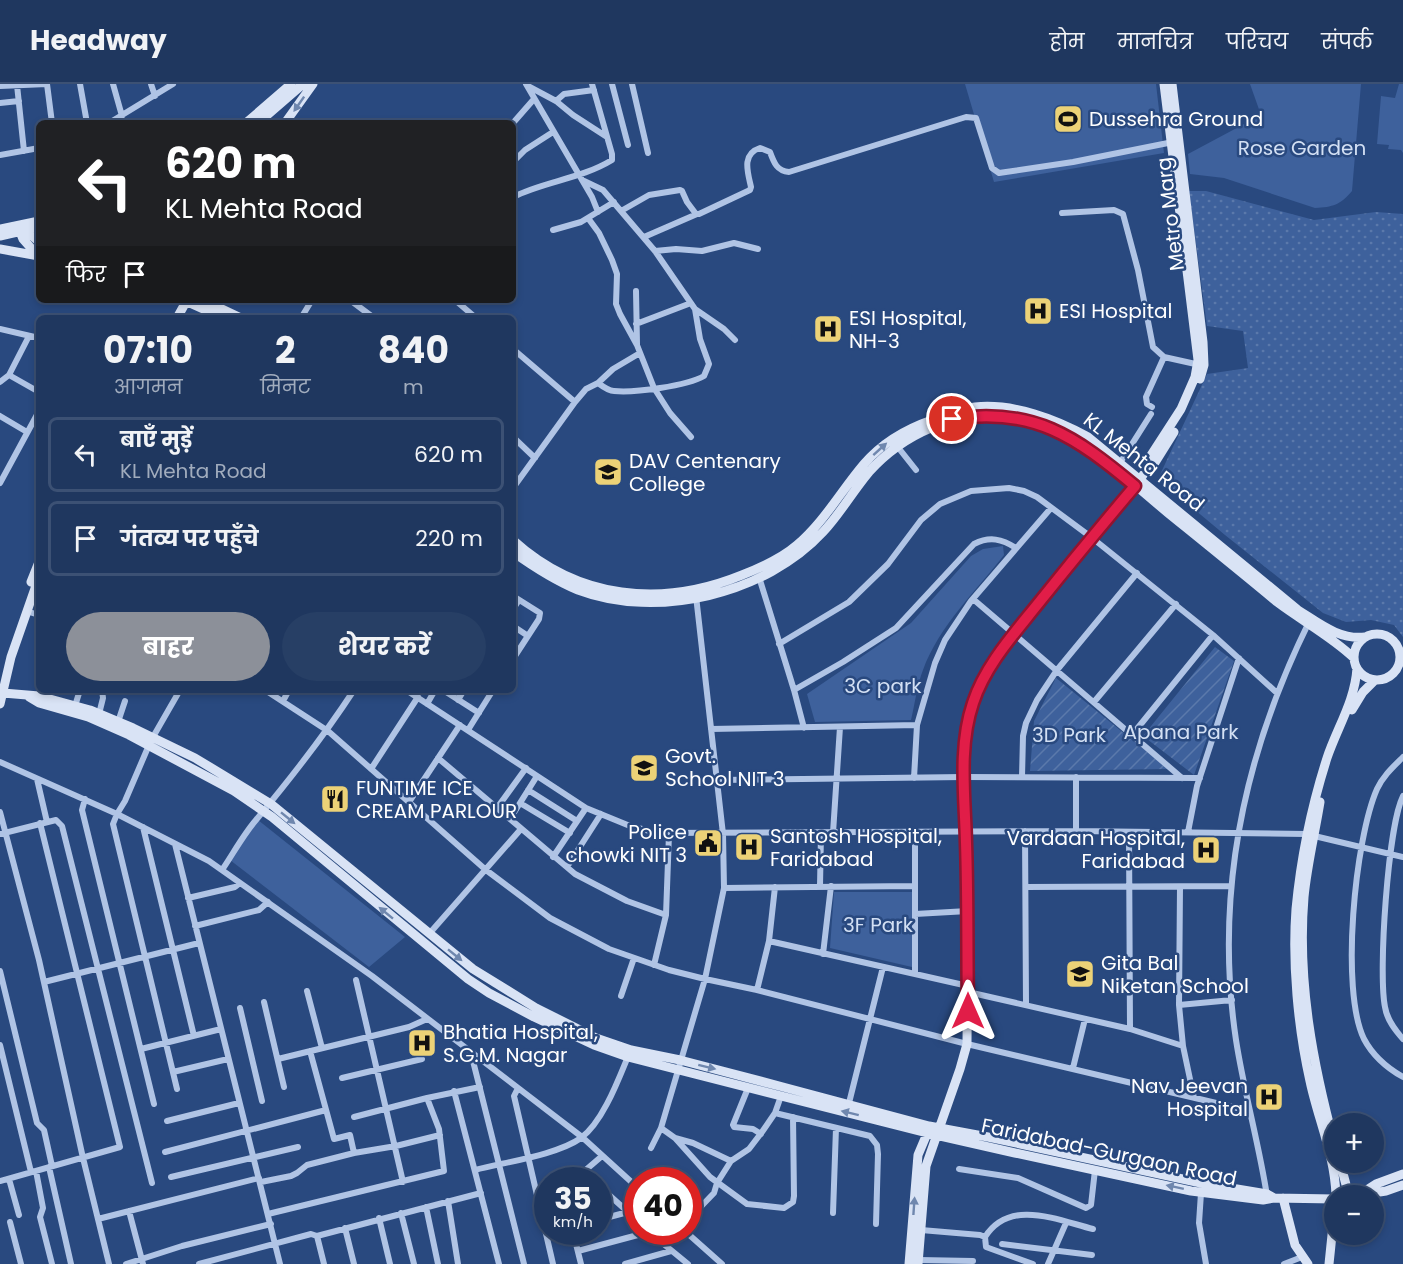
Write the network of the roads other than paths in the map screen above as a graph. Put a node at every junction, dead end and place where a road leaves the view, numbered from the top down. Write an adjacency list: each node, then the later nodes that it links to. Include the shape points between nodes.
1 (47, 84): 13 (street); 24 (street)
2 (80, 84): 25 (street)
3 (113, 84): 22 (street)
4 (151, 84): 17 (street)
5 (173, 84): 17 (street)
6 (291, 84): 23 (street)
7 (303, 84): 23 (street)
8 (313, 84): 27 (street, one-way to 27)
9 (612, 84): 32 (street)
10 (632, 84): 35 (street)
11 (1164, 84): 31 (street, Metro Marg)
12 (1172, 84): 78 (street, Metro Marg, via 1202,331)
13 (17, 85): 15 (street); 19 (street)
14 (527, 85): 18 (street); 20 (street)
15 (0, 86)
16 (593, 87): 20 (street, via 564,94); 30 (street)
17 (155, 96): 22 (street)
18 (534, 99): 28 (street); 29 (street)
19 (19, 101): 21 (street); 34 (street)
20 (556, 101): 30 (street)
21 (0, 103)
22 (122, 116): 26 (street)
23 (262, 118)
24 (52, 120)
25 (86, 120)
26 (115, 120)
27 (287, 120)
28 (516, 120)
29 (553, 132): 37 (street); 38 (street)
30 (608, 138): 38 (street, via 612,160)
31 (1173, 142): 44 (street, via 999,172 992,168 973,117 949,121 789,172 775,165 770,152 760,148 754,149 746,164 750,190); 78 (street, Metro Marg)
32 (628, 145)
33 (36, 149): 34 (street)
34 (24, 151): 36 (street)
35 (648, 153)
36 (0, 155)
37 (516, 159)
38 (581, 178): 39 (street); 40 (street, via 603,190); 42 (street)
39 (516, 196)
40 (614, 202): 41 (street); 42 (street)
41 (621, 211): 44 (street, via 649,195 680,190); 52 (street)
42 (598, 212): 45 (street)
43 (1062, 213): 77 (street, via 1114,210 1123,214 1152,345)
44 (697, 214): 52 (street)
45 (588, 218): 50 (street); 74 (street, via 612,260 617,274 616,304)
46 (36, 222): 48 (street)
47 (36, 227): 48 (street)
48 (23, 228): 49 (street); 51 (street); 53 (street); 57 (street)
49 (0, 229)
50 (554, 230)
51 (0, 236)
52 (644, 237): 56 (street)
53 (36, 239)
54 (0, 249): 58 (street)
55 (758, 249): 56 (street, via 734,243 702,251)
56 (655, 251): 64 (street)
57 (36, 252)
58 (36, 256)
59 (636, 291): 69 (street)
60 (192, 303): 65 (street)
61 (209, 303): 66 (street)
62 (354, 303): 67 (street)
63 (458, 303): 68 (street)
64 (693, 306): 69 (street); 73 (street); 82 (street, via 709,364 706,373 692,381)
65 (217, 315)
66 (235, 315)
67 (371, 315)
68 (472, 315)
69 (636, 324): 74 (street)
70 (0, 329): 71 (street)
71 (29, 336): 72 (street); 79 (street)
72 (36, 337)
73 (735, 340)
74 (637, 345): 76 (street)
75 (516, 352): 84 (street)
76 (640, 352): 81 (street); 82 (street)
77 (1164, 357): 78 (street); 92 (street, via 1146,397 1151,411)
78 (1201, 365): 96 (street, Metro Marg, via 1181,409)
79 (9, 375): 80 (street); 83 (street)
80 (0, 382)
81 (598, 383): 82 (street, via 612,391); 84 (street, via 586,389)
82 (654, 388): 88 (street)
83 (36, 390)
84 (575, 402): 91 (street)
85 (0, 416): 87 (street)
86 (36, 416): 87 (street)
87 (27, 432): 93 (street)
88 (691, 437)
89 (516, 440): 91 (street)
90 (897, 446): 94 (street); 96 (street, KL Mehta Road, via 952,419 1009,416 1075,439); 105 (street, KL Mehta Road, via 870,471 823,532 789,561)
91 (535, 458): 97 (street)
92 (1120, 464): 96 (street, KL Mehta Road); 107 (street, KL Mehta Road, one-way to 92, via 759,568 796,546 888,442 909,428 960,410 1000,407 1066,424)
93 (3, 470): 95 (street)
94 (916, 470)
95 (0, 483)
96 (1138, 483): 99 (street, Metro Marg); 113 (street, KL Mehta Road)
97 (516, 484)
98 (1051, 507): 99 (street); 101 (street); 119 (street, via 1030,493 1010,488 971,491 950,499 921,520 883,570 849,602)
99 (1091, 537): 104 (street); 115 (street, Metro Marg)
100 (516, 542): 107 (street, KL Mehta Road, via 586,585 649,595)
101 (1017, 548): 109 (street); 129 (street, via 997,539 974,544 900,625)
102 (516, 554): 107 (street, KL Mehta Road, via 544,575 580,591 616,599 655,603)
103 (36, 570): 112 (street)
104 (1137, 573): 110 (street); 126 (street)
105 (759, 577): 107 (street, KL Mehta Road, via 720,593); 119 (street)
106 (36, 584): 112 (street)
107 (696, 594): 158 (street)
108 (516, 598): 117 (street, via 540,613)
109 (973, 599): 115 (street); 155 (street, via 934,663)
110 (1176, 604): 116 (street); 148 (street)
111 (36, 615): 112 (street)
112 (23, 617): 124 (street)
113 (1309, 621): 118 (street, KL Mehta Road, via 1347,637); 123 (street, KL Mehta Road); 141 (street)
114 (516, 628): 117 (street)
115 (1013, 635): 126 (street); 169 (street, Metro Marg, via 994,660 972,704)
116 (1214, 635): 122 (street); 161 (street)
117 (528, 636): 121 (street)
118 (1365, 637): 120 (street, via 1385,635); 123 (street)
119 (779, 644): 129 (street)
120 (1401, 650): 127 (street)
121 (516, 654)
122 (1239, 658): 141 (street); 175 (street)
123 (1354, 658): 125 (street)
124 (5, 665): 142 (street)
125 (1357, 669): 128 (street); 208 (street, via 1354,690 1328,758)
126 (1057, 670): 148 (street); 170 (street, via 1026,723)
127 (1399, 671): 128 (street)
128 (1375, 680): 208 (street, via 1354,706 1338,741)
129 (794, 690): 157 (street)
130 (79, 693): 150 (street)
131 (102, 693): 152 (street)
132 (178, 693): 162 (street)
133 (270, 693): 147 (street)
134 (287, 693): 147 (street)
135 (352, 693): 160 (street)
136 (411, 693): 144 (street)
137 (433, 693): 149 (street)
138 (448, 693): 145 (street)
139 (462, 693): 145 (street)
140 (491, 693): 151 (street)
141 (1277, 693): 203 (street)
142 (1, 697): 143 (street)
143 (29, 697): 150 (street); 162 (street)
144 (418, 697): 149 (street); 167 (street)
145 (458, 700): 151 (street)
146 (124, 701): 153 (street)
147 (282, 701): 160 (street)
148 (1094, 702): 161 (street)
149 (427, 704): 154 (street)
150 (75, 706): 152 (street)
151 (479, 713): 159 (street)
152 (99, 714): 153 (street)
153 (118, 722): 162 (street)
154 (460, 725): 159 (street); 164 (street)
155 (917, 725): 156 (street); 173 (street)
156 (840, 727): 157 (street); 172 (street)
157 (804, 728): 158 (street)
158 (711, 729): 177 (street)
159 (468, 730): 166 (street)
160 (328, 731): 167 (street); 183 (street)
161 (1132, 735): 174 (street)
162 (151, 741): 183 (street, via 195,758); 187 (street)
163 (1403, 757): 210 (street, via 1377,788)
164 (438, 758): 181 (street); 184 (street)
165 (0, 762): 176 (street)
166 (526, 768): 168 (street); 184 (street)
167 (371, 769): 181 (street)
168 (537, 776): 178 (street); 185 (street)
169 (964, 777): 170 (street); 173 (street); 195 (street, Metro Marg)
170 (1022, 777): 171 (street)
171 (1076, 777): 174 (street); 197 (street)
172 (837, 778): 173 (street); 177 (street); 199 (street)
173 (914, 778)
174 (1182, 778): 175 (street)
175 (1200, 778): 202 (street)
176 (37, 779): 180 (street); 191 (street)
177 (717, 780): 207 (street)
178 (528, 789): 182 (street); 190 (street)
179 (1403, 796): 211 (street, via 1397,810)
180 (84, 799): 187 (street); 240 (street, via 82,810)
181 (409, 802): 216 (street)
182 (520, 803): 189 (street); 198 (street)
183 (268, 808): 215 (street); 233 (street, one-way to 233); 275 (street, one-way to 183, via 594,1045 468,979)
184 (497, 808): 189 (street)
185 (586, 808): 188 (street); 190 (street)
186 (0, 812): 204 (street)
187 (117, 814): 193 (street); 238 (street, via 113,830)
188 (601, 814): 206 (street, via 630,826); 214 (street)
189 (510, 819): 194 (street)
190 (577, 821): 198 (street)
191 (47, 822): 192 (street); 243 (street, via 56,820 62,826)
192 (40, 823): 204 (street); 245 (street)
193 (143, 827): 209 (street); 236 (street)
194 (521, 829): 212 (street); 216 (street)
195 (966, 831): 196 (street); 200 (street); 229 (street, Metro Marg)
196 (1025, 831): 197 (street); 223 (street)
197 (1076, 831): 201 (street)
198 (570, 832): 212 (street)
199 (833, 832): 200 (street); 205 (street)
200 (915, 832): 220 (street)
201 (1129, 832): 202 (street); 224 (street)
202 (1188, 832): 203 (street)
203 (1238, 832): 208 (street); 221 (street)
204 (3, 833): 249 (street)
205 (820, 833): 207 (street); 218 (street)
206 (669, 834): 207 (street); 231 (street)
207 (723, 834): 226 (street)
208 (1310, 835): 210 (street); 302 (street, via 1304,896 1304,977 1314,1060); 341 (street, via 1296,910 1300,1014 1310,1080 1332,1161)
209 (175, 844): 215 (street); 227 (street)
210 (1362, 847): 211 (street); 283 (street, via 1353,919 1353,997 1364,1039 1378,1059)
211 (1391, 855): 213 (street); 266 (street, via 1383,988 1385,1009)
212 (553, 857): 214 (street)
213 (1403, 857)
214 (567, 867): 231 (street, via 627,901)
215 (222, 870): 217 (street)
216 (486, 870): 233 (street); 239 (street, via 550,918)
217 (240, 883): 227 (street); 228 (street)
218 (820, 886): 219 (street); 222 (street)
219 (831, 886): 220 (street); 237 (street)
220 (915, 886): 230 (street)
221 (1231, 886): 225 (street); 254 (street)
222 (775, 887): 226 (street); 234 (street)
223 (1026, 887): 224 (street); 256 (street)
224 (1130, 887): 225 (street); 263 (street)
225 (1180, 887): 257 (street)
226 (724, 888): 247 (street)
227 (188, 898): 232 (street)
228 (268, 902): 232 (street, via 259,910); 260 (street)
229 (968, 911): 230 (street); 250 (street, Metro Marg)
230 (915, 914): 246 (street)
231 (666, 915): 241 (street)
232 (195, 926): 235 (street)
233 (429, 934): 275 (street, one-way to 275, via 473,969 536,1008)
234 (769, 941): 237 (street); 251 (street)
235 (200, 943): 236 (street); 262 (street)
236 (173, 950): 238 (street); 264 (street)
237 (823, 954): 242 (street)
238 (145, 957): 240 (street); 267 (street)
239 (634, 958): 241 (street); 253 (street)
240 (121, 963): 243 (street); 272 (street)
241 (654, 965): 247 (street)
242 (883, 967): 246 (street); 259 (street)
243 (99, 968): 245 (street); 339 (street)
244 (0, 971): 325 (street, via 38,1123 44,1130)
245 (78, 974): 249 (street); 322 (street, via 120,1147)
246 (915, 974): 250 (street)
247 (705, 979): 251 (street); 279 (street)
248 (356, 980): 265 (street)
249 (44, 982): 322 (street)
250 (968, 989): 256 (street); 268 (street, Metro Marg)
251 (757, 990): 259 (street)
252 (307, 992): 271 (street)
253 (621, 996)
254 (1232, 1000): 257 (street); 300 (street)
255 (264, 1002): 277 (street)
256 (1026, 1005): 261 (street)
257 (1179, 1005): 270 (street)
258 (240, 1008): 294 (street)
259 (869, 1018): 268 (street); 296 (street)
260 (427, 1019): 265 (street); 274 (street)
261 (1084, 1019): 263 (street); 280 (street)
262 (221, 1029): 264 (street); 276 (street)
263 (1131, 1029): 270 (street)
264 (194, 1036): 267 (street)
265 (369, 1036): 271 (street); 281 (street)
266 (1403, 1039)
267 (166, 1043): 272 (street); 282 (street)
268 (967, 1044): 280 (street); 309 (street, Metro Marg)
269 (0, 1045): 330 (street)
270 (1183, 1046): 293 (street)
271 (322, 1048): 273 (street)
272 (141, 1049): 297 (street)
273 (310, 1051): 277 (street); 299 (street)
274 (471, 1052): 285 (street); 289 (street)
275 (629, 1054): 279 (street); 312 (street, via 599,1118)
276 (228, 1059): 282 (street); 295 (street)
277 (278, 1059): 286 (street)
278 (422, 1059): 281 (street)
279 (678, 1065): 287 (street); 296 (street, one-way to 296); 306 (street)
280 (1074, 1068): 293 (street)
281 (378, 1071): 284 (street); 298 (street)
282 (173, 1072): 288 (street)
283 (1403, 1077)
284 (342, 1078)
285 (480, 1086): 290 (street); 324 (street)
286 (284, 1088)
287 (748, 1088): 291 (street); 310 (street, via 733,1125)
288 (177, 1089)
289 (518, 1089): 312 (street); 321 (street, via 514,1096)
290 (454, 1091): 292 (street); 328 (street)
291 (781, 1096): 301 (street); 309 (street, one-way to 291)
292 (427, 1098): 298 (street); 311 (street)
293 (1194, 1098): 300 (street)
294 (262, 1101)
295 (239, 1103): 305 (street); 308 (street)
296 (849, 1103): 309 (street)
297 (154, 1104)
298 (386, 1108): 303 (street); 314 (street)
299 (326, 1110): 308 (street); 318 (street, via 334,1139 350,1135)
300 (1250, 1112): 347 (street)
301 (775, 1113): 304 (street); 310 (street)
302 (1327, 1113)
303 (354, 1117)
304 (793, 1117): 307 (street); 340 (street, via 794,1196 789,1206 747,1204)
305 (168, 1121)
306 (661, 1128): 313 (street); 316 (street)
307 (836, 1128): 357 (street); 364 (street, via 870,1136 877,1145)
308 (246, 1130): 317 (street); 320 (street)
309 (933, 1130): 329 (street, Faridabad-Gurgaon Road); 347 (street, Faridabad-Gurgaon Road, via 988,1137); 367 (street); 406 (street, one-way to 309, via 918,1155)
310 (761, 1134): 323 (street, via 749,1149)
311 (440, 1135): 314 (street); 338 (street, via 444,1171)
312 (582, 1137): 319 (street); 321 (street)
313 (675, 1138): 323 (street); 340 (street)
314 (396, 1146): 318 (street); 338 (street)
315 (298, 1147): 320 (street)
316 (651, 1148)
317 (165, 1152)
318 (354, 1153): 335 (street, via 306,1165 291,1176)
319 (602, 1156): 326 (street); 332 (street)
320 (254, 1157): 333 (street); 335 (street)
321 (527, 1157): 324 (street); 337 (street)
322 (83, 1158): 325 (street); 360 (street)
323 (731, 1161): 340 (street)
324 (500, 1163): 328 (street); 400 (street)
325 (50, 1167): 330 (street); 388 (street)
326 (591, 1167)
327 (959, 1169): 329 (street, via 1018,1178 1086,1208 1090,1205)
328 (475, 1170): 346 (street)
329 (1095, 1170): 345 (street, Faridabad-Gurgaon Road, one-way to 329)
330 (34, 1171): 334 (street); 387 (street)
331 (1403, 1174): 342 (street)
332 (624, 1176)
333 (171, 1177)
334 (9, 1179): 336 (street); 358 (street)
335 (260, 1180): 354 (street); 356 (street)
336 (0, 1181)
337 (534, 1181)
338 (403, 1182): 356 (street)
339 (152, 1183)
340 (717, 1183): 351 (street, via 714,1193)
341 (1334, 1185)
342 (1374, 1185)
343 (1403, 1185): 344 (street)
344 (1384, 1191)
345 (1201, 1192): 347 (street, Faridabad-Gurgaon Road); 409 (street, via 1199,1223)
346 (481, 1193): 350 (street); 399 (street)
347 (1273, 1197): 348 (street, Faridabad-Gurgaon Road); 383 (street)
348 (1324, 1197)
349 (612, 1199): 353 (street)
350 (448, 1201): 352 (street); 398 (street)
351 (702, 1205)
352 (426, 1207): 355 (street); 397 (street)
353 (624, 1209)
354 (129, 1211): 360 (street); 384 (street)
355 (401, 1213): 359 (street); 396 (street)
356 (268, 1214): 363 (street)
357 (833, 1214)
358 (19, 1215)
359 (379, 1218): 365 (street); 395 (street)
360 (98, 1219): 389 (street)
361 (10, 1222): 386 (street)
362 (1066, 1222): 366 (street); 369 (street, via 1040,1215 1019,1215 999,1222); 378 (street)
363 (271, 1224): 371 (street); 384 (street, via 182,1246)
364 (876, 1224)
365 (345, 1228): 368 (street); 394 (street)
366 (1093, 1229)
367 (921, 1230): 369 (street); 385 (street)
368 (317, 1236): 371 (street); 393 (street)
369 (985, 1238): 407 (street, via 988,1248)
370 (624, 1239): 379 (street)
371 (275, 1243): 391 (street); 392 (street)
372 (1002, 1244): 378 (street)
373 (551, 1245): 401 (street)
374 (576, 1245): 379 (street)
375 (664, 1245): 380 (street)
376 (701, 1245): 405 (street)
377 (1331, 1245): 411 (street)
378 (1055, 1250): 381 (street); 408 (street)
379 (578, 1251): 402 (street)
380 (671, 1251): 403 (street); 404 (street)
381 (1092, 1255)
382 (973, 1261): 385 (street)
383 (1305, 1261): 410 (street)
384 (143, 1262): 390 (street)
385 (919, 1262)
386 (21, 1264)
387 (52, 1264)
388 (71, 1264)
389 (109, 1264)
390 (126, 1264)
391 (199, 1264)
392 (280, 1264)
393 (324, 1264)
394 (354, 1264)
395 (390, 1264)
396 (414, 1264)
397 (438, 1264)
398 (458, 1264)
399 (499, 1264)
400 (524, 1264)
401 (553, 1264)
402 (581, 1264)
403 (625, 1264)
404 (688, 1264)
405 (722, 1264)
406 (909, 1264)
407 (1032, 1264)
408 (1048, 1264)
409 (1206, 1264)
410 (1284, 1264)
411 (1329, 1264)

